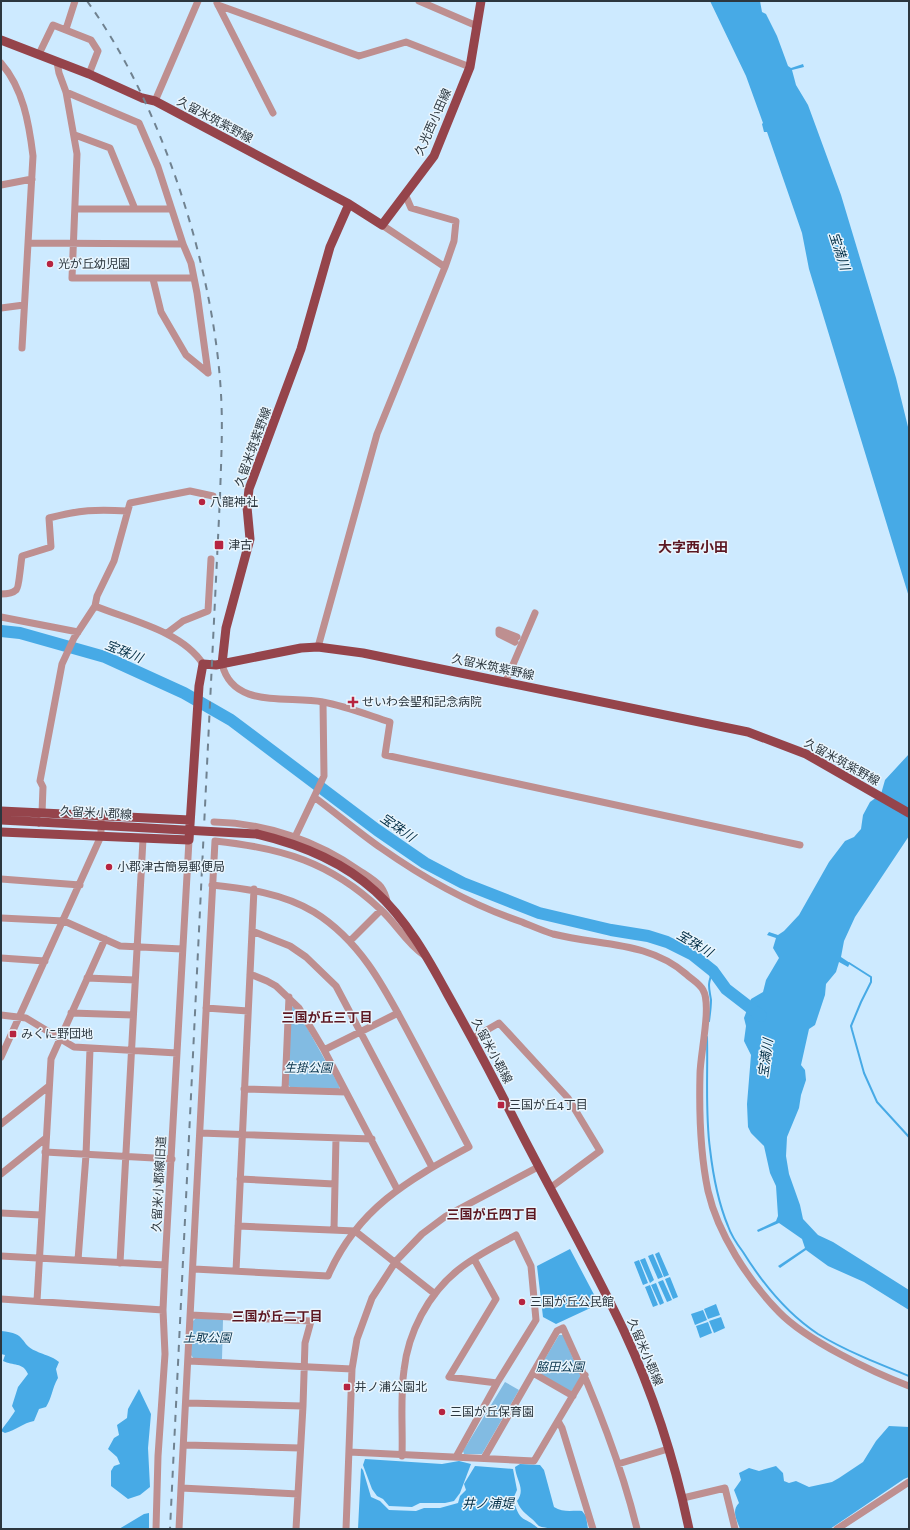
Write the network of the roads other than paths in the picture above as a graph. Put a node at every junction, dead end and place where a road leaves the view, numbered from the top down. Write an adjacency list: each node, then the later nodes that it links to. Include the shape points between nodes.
1 (75, 1): 7 (street)
2 (198, 1): 15 (street)
3 (419, 1): 6 (street)
4 (481, 1): 6 (main road, 久光西小田線)
5 (217, 3): 12 (street, via 359,56 406,42); 16 (street)
6 (477, 26): 12 (main road, 久光西小田線)
7 (66, 29): 9 (street, via 53,25); 13 (street, via 90,40 98,51)
8 (1, 40): 9 (main road, 久留米筑紫野線)
9 (39, 54): 11 (main road, 久留米筑紫野線)
10 (1, 62): 18 (street, via 17,88 24,106 33,156)
11 (57, 62): 13 (main road, 久留米筑紫野線); 14 (street)
12 (470, 67): 20 (main road, 久光西小田線, via 434,156)
13 (89, 74): 15 (main road, 久留米筑紫野線, via 142,98)
14 (66, 92): 17 (street); 24 (street, via 139,123 158,166)
15 (155, 101): 21 (main road, 久留米筑紫野線)
16 (273, 113)
17 (75, 135): 22 (street); 23 (street, via 110,148)
18 (32, 179): 19 (street); 26 (street)
19 (1, 185)
20 (405, 194): 25 (main road, 久光西小田線); 29 (street, via 411,208 456,221 454,241)
21 (349, 204): 25 (main road); 46 (main road, 久留米筑紫野線, via 330,247 301,349 249,489 250,539 226,628)
22 (75, 209): 23 (street); 27 (street)
23 (135, 209): 24 (street)
24 (171, 209): 28 (street)
25 (382, 225): 29 (street)
26 (28, 243): 27 (street); 32 (street)
27 (74, 244): 28 (street); 31 (street, via 72,278)
28 (183, 244): 30 (street)
29 (445, 267): 44 (street, via 377,434)
30 (194, 278): 31 (street); 31 (street, via 208,373 186,355 161,312)
31 (153, 279)
32 (24, 304): 33 (street); 34 (street)
33 (1, 308)
34 (22, 348)
35 (213, 496): 36 (street, via 190,491 130,503)
36 (127, 511): 38 (street, via 96,509 49,518 51,547 22,556 19,586 12,592); 39 (street, via 114,561 99,590)
37 (211, 559): 42 (street, via 208,611 183,621)
38 (1, 594)
39 (95, 606): 42 (street); 43 (street)
40 (535, 613): 47 (street, via 519,641)
41 (1, 617): 43 (street)
42 (167, 633): 45 (street, via 185,645)
43 (76, 635): 53 (street, via 62,664 40,781 43,788)
44 (318, 647): 46 (main road, 久留米筑紫野線); 47 (main road, 久留米筑紫野線, via 363,653)
45 (203, 664): 46 (main road); 55 (main road, via 199,686)
46 (222, 664): 48 (street, via 225,675 233,684 254,696 265,699 306,699)
47 (506, 681): 51 (main road, 久留米筑紫野線, via 748,732 806,754)
48 (323, 702): 49 (street, via 322,780); 62 (street, via 390,722 385,755)
49 (315, 795): 59 (street); 142 (street, via 382,848 458,896 497,914 551,933 653,952 674,963 700,986 705,992 706,1017 700,1064 699,1107 704,1162 714,1211 728,1242 749,1275 779,1312 804,1332 844,1356)
50 (1, 811): 53 (main road)
51 (909, 814)
52 (101, 816): 53 (main road); 55 (main road); 58 (street)
53 (40, 818): 54 (main road, 久留米小郡線); 67 (main road, 久留米小郡線, bridge, via 257,834 298,846 336,864 375,891)
54 (1, 820)
55 (190, 820): 61 (main road)
56 (214, 822): 59 (street, via 234,822 266,828)
57 (1, 832): 58 (main road)
58 (101, 836): 60 (main road); 64 (street)
59 (294, 837): 67 (street, via 340,857 382,887)
60 (143, 838): 61 (main road); 73 (street)
61 (189, 840): 74 (street, 久留米小郡線旧道)
62 (800, 845)
63 (1, 879): 64 (street)
64 (80, 885): 69 (street)
65 (212, 885): 66 (street); 67 (street, via 215,841 250,845 304,859 323,868); 81 (street)
66 (254, 889): 70 (street); 72 (street, via 291,901 313,912)
67 (385, 908): 72 (street); 89 (main road, 久留米小郡線, via 427,957)
68 (1, 918): 69 (street)
69 (64, 921): 71 (street); 76 (street)
70 (252, 931): 77 (street); 88 (street, via 290,946 306,957 336,986)
71 (105, 939): 73 (street, via 120,946); 78 (street)
72 (350, 941): 83 (street, via 377,975)
73 (137, 948): 74 (street); 79 (street)
74 (182, 949): 94 (street, 久留米小郡線旧道)
75 (1, 958): 76 (street)
76 (45, 961): 87 (street)
77 (250, 974): 80 (street, via 267,980); 82 (street)
78 (87, 978): 79 (street); 84 (street)
79 (135, 980): 86 (street)
80 (289, 997): 92 (street, via 299,1008); 98 (street)
81 (206, 1008): 82 (street); 101 (street)
82 (248, 1011): 97 (street)
83 (398, 1012): 88 (street); 110 (street, via 469,1147)
84 (71, 1013): 86 (street); 90 (street)
85 (1, 1015): 87 (street)
86 (134, 1015): 93 (street)
87 (21, 1016): 90 (street); 95 (street)
88 (361, 1031): 92 (street); 110 (street)
89 (473, 1038): 111 (main road, 久留米小郡線); 115 (street, via 499,1023 568,1098 600,1151)
90 (59, 1039): 91 (street, via 74,1048); 96 (street, via 51,1059)
91 (90, 1049): 93 (street); 107 (street)
92 (324, 1050): 99 (street)
93 (132, 1052): 94 (street); 108 (street)
94 (177, 1053): 109 (street, 久留米小郡線旧道)
95 (1, 1057)
96 (49, 1086): 100 (street); 103 (street)
97 (244, 1089): 98 (street); 102 (street)
98 (285, 1090): 99 (street)
99 (346, 1092): 105 (street)
100 (1, 1124)
101 (200, 1133): 102 (street); 129 (street)
102 (241, 1135): 104 (street); 113 (street)
103 (46, 1138): 106 (street); 112 (street)
104 (336, 1138): 105 (street); 114 (street)
105 (372, 1139): 116 (street)
106 (45, 1152): 107 (street); 118 (street)
107 (86, 1154): 108 (street); 125 (street)
108 (125, 1157): 109 (street); 127 (street)
109 (172, 1159): 128 (street, 久留米小郡線旧道)
110 (432, 1167): 116 (street)
111 (538, 1167): 115 (main road, 久留米小郡線); 126 (street, via 446,1216 422,1234)
112 (1, 1174)
113 (240, 1179): 114 (street); 119 (street)
114 (334, 1184): 120 (street)
115 (550, 1188): 149 (main road, 久留米小郡線, via 624,1332 652,1398)
116 (397, 1189): 121 (street)
117 (1, 1213): 118 (street)
118 (41, 1215): 123 (street)
119 (238, 1226): 120 (street); 130 (street)
120 (334, 1229): 121 (street)
121 (356, 1231): 126 (street); 130 (street, via 335,1260 328,1276)
122 (1, 1256): 123 (street)
123 (39, 1258): 125 (street); 133 (street)
124 (474, 1259): 131 (street, via 458,1270); 141 (street, via 496,1299 449,1377); 141 (street, via 516,1235 533,1277 536,1320)
125 (78, 1260): 127 (street)
126 (396, 1261): 131 (street); 138 (street, via 372,1298 357,1339)
127 (120, 1263): 128 (street)
128 (166, 1265): 134 (street, 久留米小郡線旧道)
129 (194, 1269): 130 (street); 135 (street)
130 (236, 1272)
131 (435, 1294): 151 (street, via 410,1340 404,1370)
132 (1, 1299): 133 (street)
133 (37, 1301): 134 (street)
134 (163, 1310): 159 (street, 久留米小郡線旧道, via 165,1354)
135 (191, 1315): 136 (street); 137 (street, via 311,1321 305,1343)
136 (189, 1360): 137 (street); 144 (street)
137 (304, 1365): 138 (street); 145 (street)
138 (352, 1369): 150 (street)
139 (534, 1373): 140 (street, via 557,1331 563,1328); 143 (street); 153 (street)
140 (584, 1375): 143 (street); 154 (street)
141 (498, 1384): 152 (street)
142 (909, 1386)
143 (573, 1396): 146 (street)
144 (187, 1403): 145 (street); 147 (street)
145 (303, 1406): 148 (street)
146 (558, 1421): 153 (street, via 534,1461); 163 (street)
147 (185, 1445): 148 (street); 156 (street)
148 (300, 1448): 157 (street)
149 (668, 1449): 154 (street); 158 (main road, 久留米小郡線)
150 (349, 1452): 151 (street); 162 (street)
151 (402, 1456): 152 (street)
152 (456, 1457): 153 (street)
153 (484, 1458)
154 (618, 1464): 164 (street)
155 (909, 1482): 167 (street)
156 (181, 1487): 157 (street); 160 (street)
157 (298, 1492): 161 (street)
158 (683, 1498): 165 (main road, 久留米小郡線); 166 (street, via 725,1488)
159 (156, 1529)
160 (179, 1529)
161 (296, 1529)
162 (346, 1529)
163 (593, 1529)
164 (636, 1529)
165 (689, 1529)
166 (735, 1529)
167 (837, 1529)

